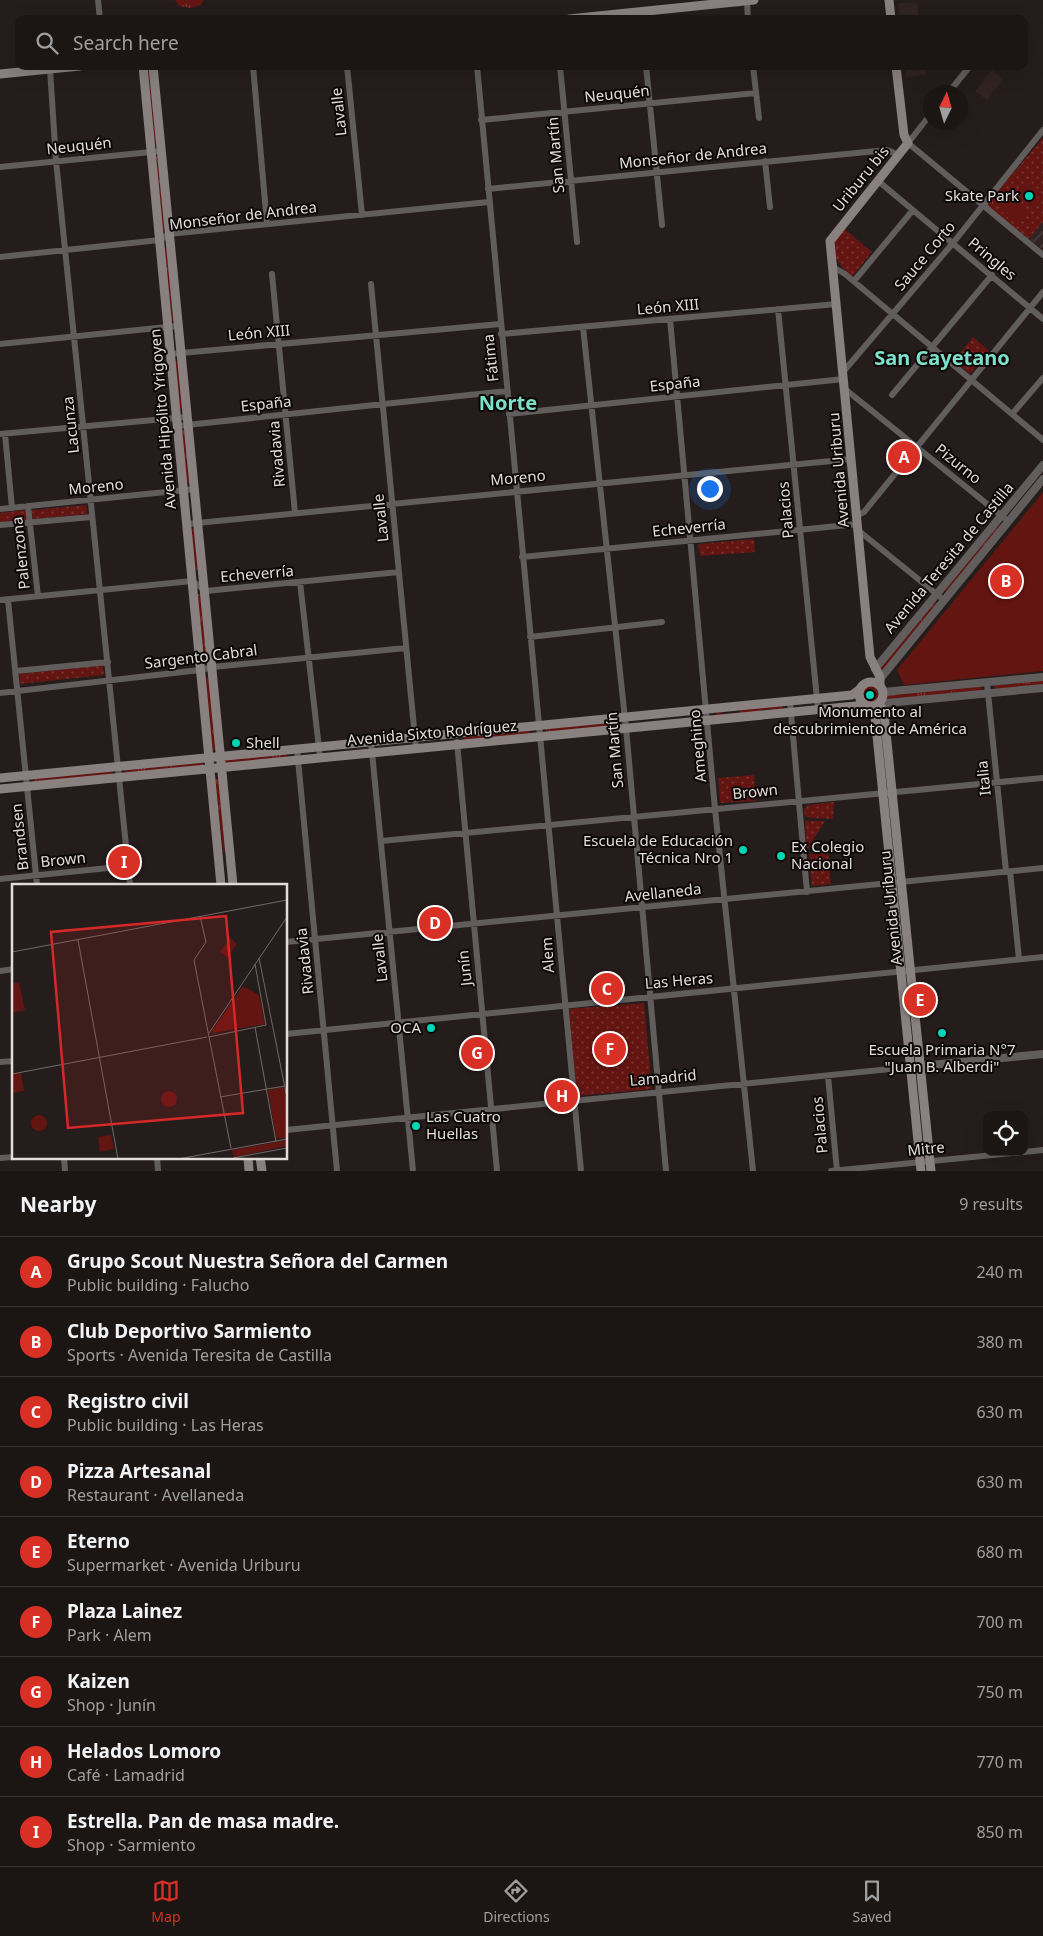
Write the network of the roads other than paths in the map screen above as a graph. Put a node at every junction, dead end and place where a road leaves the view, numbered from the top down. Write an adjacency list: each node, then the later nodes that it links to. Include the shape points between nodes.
1 (98, 0): 4 (street)
2 (750, 0): 5 (main road); 6 (street)
3 (889, 0): 7 (main road)
4 (100, 15)
5 (641, 15)
6 (748, 15)
7 (891, 15)
8 (40, 70): 20 (main road)
9 (50, 70): 32 (street, Lacunza)
10 (144, 70): 30 (main road, Avenida Hipólito Yrigoyen)
11 (153, 70): 30 (main road, Avenida Hipólito Yrigoyen)
12 (253, 70): 44 (street)
13 (347, 70): 43 (street, Lavalle)
14 (477, 70): 26 (street, Fátima)
15 (560, 70): 24 (street, San Martín)
16 (646, 70): 23 (street)
17 (753, 70): 22 (street)
18 (896, 70): 29 (main road, via 904,135)
19 (967, 70): 21 (street)
20 (0, 74)
21 (954, 85)
22 (756, 93): 23 (street, Neuquén); 25 (street)
23 (649, 103): 24 (street, Neuquén); 35 (street)
24 (564, 112): 26 (street, Neuquén); 37 (street, San Martín)
25 (759, 118)
26 (481, 120): 38 (street, Fátima)
27 (923, 124): 29 (street, Uriburu bis)
28 (1043, 130): 40 (street, Sauce Corto)
29 (908, 143): 31 (main road, Uriburu bis); 40 (street)
30 (156, 151): 32 (street, Neuquén); 46 (main road, Avenida Hipólito Yrigoyen); 47 (main road, Avenida Hipólito Yrigoyen)
31 (899, 155): 33 (street, Monseñor de Andrea, via 887,150); 36 (main road, Uriburu bis)
32 (56, 161): 34 (street, Neuquén); 50 (street, Lacunza)
33 (765, 161): 35 (street, Monseñor de Andrea); 41 (street)
34 (0, 167)
35 (656, 172): 37 (street, Monseñor de Andrea); 45 (street)
36 (877, 180): 42 (street, Pringles); 53 (main road, Uriburu bis, via 831,237)
37 (570, 181): 38 (street, Monseñor de Andrea); 48 (street, San Martín)
38 (488, 189): 39 (street, Fátima)
39 (489, 202): 43 (street, Monseñor de Andrea); 65 (street, Fátima)
40 (982, 205): 49 (street, Sauce Corto); 51 (street)
41 (770, 207)
42 (913, 210): 49 (street, Pringles); 56 (street)
43 (362, 215): 44 (street, Monseñor de Andrea)
44 (267, 224): 46 (street, Monseñor de Andrea)
45 (662, 225)
46 (169, 234): 47 (street, Monseñor de Andrea); 66 (main road, Avenida Hipólito Yrigoyen)
47 (160, 240): 50 (street, Monseñor de Andrea); 66 (main road, Avenida Hipólito Yrigoyen)
48 (577, 242)
49 (953, 243): 55 (street, Pringles); 62 (street, Sauce Corto)
50 (66, 251): 52 (street, Monseñor de Andrea); 69 (street, Lacunza)
51 (1043, 255)
52 (0, 257)
53 (833, 267): 56 (street); 59 (main road, Avenida Uriburu)
54 (272, 274): 72 (street, Rivadavia)
55 (992, 275): 60 (street, Pringles); 73 (street)
56 (854, 281): 62 (street)
57 (370, 284): 70 (street, Lavalle)
58 (1043, 292): 60 (street)
59 (837, 304): 61 (street, León XIII); 76 (main road, Avenida Uriburu)
60 (1030, 308): 64 (street, Pringles); 77 (street)
61 (778, 309): 63 (street, León XIII); 78 (street, Palacios)
62 (892, 315): 73 (street); 76 (street, Sauce Corto)
63 (670, 319): 67 (street, León XIII); 81 (street, Ameghino)
64 (1043, 319)
65 (500, 324): 68 (street, Fátima); 70 (street, León XIII)
66 (173, 327): 69 (street); 74 (main road, Avenida Hipólito Yrigoyen)
67 (583, 327): 68 (street, León XIII); 83 (street, San Martín)
68 (501, 334): 79 (street, Fátima)
69 (74, 336): 71 (street); 89 (street, Lacunza)
70 (376, 336): 72 (street, León XIII); 82 (street, Lavalle)
71 (0, 344)
72 (278, 344): 74 (street, León XIII); 84 (street, Rivadavia)
73 (932, 347): 77 (street); 80 (street)
74 (175, 354): 87 (main road, Avenida Hipólito Yrigoyen); 88 (main road, Avenida Hipólito Yrigoyen)
75 (1043, 379): 86 (street)
76 (844, 380): 78 (street, España); 92 (street, Pizurno); 93 (main road, Avenida Uriburu)
77 (971, 380): 86 (street); 92 (street)
78 (786, 385): 81 (street, España); 94 (street, Palacios)
79 (507, 391): 82 (street, España); 85 (street, Fátima)
80 (892, 395)
81 (678, 397): 83 (street, España); 96 (street, Ameghino)
82 (383, 405): 84 (street, España); 103 (street, Lavalle)
83 (591, 405): 85 (street, España); 98 (street, San Martín)
84 (286, 414): 87 (street, España); 107 (street, Rivadavia)
85 (509, 414): 101 (street, Fátima)
86 (1012, 414): 91 (street)
87 (187, 420): 88 (street, España); 99 (main road, Avenida Hipólito Yrigoyen)
88 (177, 422): 89 (street, España); 100 (main road, Avenida Hipólito Yrigoyen)
89 (84, 426): 90 (street, España); 102 (street, Lacunza)
90 (3, 434): 105 (street, Palenzona)
91 (1043, 440)
92 (916, 446): 109 (street, Pizurno); 113 (street)
93 (852, 458): 94 (street, Moreno); 113 (main road, Avenida Uriburu)
94 (794, 464): 96 (street, Moreno); 115 (street, Palacios)
95 (1043, 465): 109 (street, Avenida Teresita de Castilla)
96 (685, 474): 98 (street, Moreno); 116 (street, Ameghino)
97 (1043, 480): 109 (street, Avenida Teresita de Castilla)
98 (599, 483): 101 (street, Moreno); 117 (street, San Martín)
99 (195, 489): 100 (street, Moreno); 111 (main road, Avenida Hipólito Yrigoyen)
100 (183, 490): 102 (street, Moreno); 112 (main road, Avenida Hipólito Yrigoyen)
101 (516, 491): 103 (street, Moreno); 118 (street, Fátima)
102 (91, 500): 104 (street, Moreno); 108 (street, Lacunza)
103 (392, 503): 107 (street, Moreno); 119 (street, Lavalle)
104 (28, 506): 105 (street, Moreno); 110 (street, Palenzona)
105 (12, 508): 106 (street, Moreno)
106 (0, 509)
107 (295, 513): 111 (street, Moreno)
108 (92, 517): 110 (street, Moreno); 122 (street, Lacunza)
109 (1005, 519): 124 (street, Avenida Teresita de Castilla); 128 (street, Avenida Teresita de Castilla)
110 (30, 522): 114 (street, Moreno); 125 (street, Palenzona)
111 (199, 523): 112 (street, Moreno); 123 (main road, Avenida Hipólito Yrigoyen)
112 (187, 524): 120 (main road, Avenida Hipólito Yrigoyen)
113 (858, 524): 115 (street, Echeverría); 124 (street); 136 (main road, Avenida Uriburu, via 870,657)
114 (0, 526)
115 (800, 529): 116 (street, Echeverría); 148 (street, Palacios)
116 (692, 540): 117 (street, Echeverría); 151 (street, Ameghino)
117 (606, 549): 118 (street, Echeverría); 130 (street, San Martín)
118 (522, 557): 131 (street, Fátima)
119 (399, 572): 121 (street, Echeverría); 132 (street, Lavalle)
120 (192, 581): 122 (street); 123 (street, Echeverría); 137 (main road, Avenida Hipólito Yrigoyen)
121 (300, 582): 123 (street, Echeverría); 133 (street)
122 (100, 590): 125 (street); 134 (street, Lacunza)
123 (206, 591): 135 (main road, Avenida Hipólito Yrigoyen)
124 (937, 594): 128 (street); 136 (street, Avenida Teresita de Castilla)
125 (38, 596): 127 (street)
126 (0, 600): 127 (street)
127 (8, 600): 138 (street, Palenzona)
128 (944, 600): 142 (street, Avenida Teresita de Castilla)
129 (662, 622): 130 (street)
130 (614, 628): 131 (street); 154 (street, San Martín)
131 (530, 637): 156 (street, Fátima)
132 (406, 648): 133 (street, Sargento Cabral); 159 (street, Lavalle)
133 (309, 658): 135 (street, Sargento Cabral); 163 (street)
134 (108, 662): 138 (street); 140 (street, Lacunza)
135 (213, 667): 137 (street, Sargento Cabral); 167 (main road, Avenida Hipólito Yrigoyen)
136 (875, 668): 142 (main road); 143 (main road, Avenida Teresita de Castilla)
137 (200, 670): 140 (street, Sargento Cabral); 168 (main road, Avenida Hipólito Yrigoyen)
138 (16, 672): 145 (street, Palenzona)
139 (1043, 677): 141 (street)
140 (110, 680): 145 (street, Sargento Cabral); 171 (street, Lacunza)
141 (987, 683): 142 (street); 147 (street, Italia)
142 (881, 686): 143 (main road, Avenida Sixto Rodríguez, via 871,682); 150 (main road)
143 (860, 688): 148 (main road, Avenida Sixto Rodríguez, via 852,696); 150 (main road, via 860,700)
144 (1043, 688): 147 (street, Avenida Sixto Rodríguez)
145 (18, 691): 146 (street, Sargento Cabral); 174 (street, Palenzona)
146 (0, 693)
147 (988, 693): 150 (street, Avenida Sixto Rodríguez); 178 (street, Italia)
148 (817, 699): 149 (main road, Avenida Sixto Rodríguez); 152 (street, Palacios)
149 (790, 702): 151 (main road, Avenida Sixto Rodríguez); 153 (street)
150 (875, 704): 152 (main road, Avenida Sixto Rodríguez); 181 (main road, Avenida Uriburu, via 884,713); 182 (main road, Avenida Uriburu)
151 (707, 709): 154 (main road, Avenida Sixto Rodríguez); 155 (street, Ameghino)
152 (818, 709): 153 (main road, Avenida Sixto Rodríguez)
153 (790, 713): 155 (main road, Avenida Sixto Rodríguez); 183 (street)
154 (624, 716): 156 (main road, Avenida Sixto Rodríguez); 157 (street, San Martín)
155 (708, 720): 157 (main road, Avenida Sixto Rodríguez); 184 (street, Ameghino)
156 (539, 725): 158 (main road, Avenida Sixto Rodríguez); 160 (street, Fátima)
157 (626, 728): 160 (main road, Avenida Sixto Rodríguez); 185 (street, San Martín)
158 (456, 733): 159 (main road, Avenida Sixto Rodríguez); 162 (street, Junín)
159 (414, 737): 161 (main road, Avenida Sixto Rodríguez); 164 (street, Lavalle)
160 (540, 737): 162 (main road, Avenida Sixto Rodríguez); 186 (street, Alem)
161 (371, 742): 163 (main road, Avenida Sixto Rodríguez); 166 (street, Lavalle)
162 (458, 744): 164 (main road, Avenida Sixto Rodríguez); 187 (street, Junín)
163 (318, 747): 165 (main road, Avenida Sixto Rodríguez); 169 (street)
164 (416, 748): 166 (main road, Avenida Sixto Rodríguez)
165 (297, 749): 167 (main road, Avenida Sixto Rodríguez); 170 (street, Rivadavia)
166 (372, 752): 169 (main road, Avenida Sixto Rodríguez); 188 (street, Lavalle)
167 (220, 756): 168 (main road, Avenida Sixto Rodríguez); 172 (main road, Avenida Hipólito Yrigoyen)
168 (208, 757): 171 (main road, Avenida Sixto Rodríguez); 173 (main road, Avenida Hipólito Yrigoyen)
169 (320, 757): 170 (main road, Avenida Sixto Rodríguez)
170 (299, 760): 172 (main road, Avenida Sixto Rodríguez); 208 (street, Rivadavia)
171 (118, 766): 174 (main road, Avenida Sixto Rodríguez); 175 (street, Lacunza)
172 (222, 767): 173 (main road, Avenida Sixto Rodríguez); 189 (main road, Avenida Hipólito Yrigoyen)
173 (209, 768): 175 (main road, Avenida Sixto Rodríguez); 190 (main road, Avenida Hipólito Yrigoyen)
174 (26, 775): 176 (main road, Avenida Sixto Rodríguez); 179 (street, Palenzona)
175 (119, 777): 179 (main road, Avenida Sixto Rodríguez); 191 (street, Lacunza)
176 (0, 778)
177 (1043, 778): 178 (street, Brown)
178 (997, 782): 181 (street, Brown); 193 (street, Italia)
179 (27, 786): 180 (main road, Avenida Sixto Rodríguez); 194 (street, Brandsen)
180 (0, 789)
181 (893, 792): 182 (street, Brown); 196 (main road, Avenida Uriburu)
182 (883, 794): 183 (street, Brown); 201 (main road, Avenida Uriburu)
183 (799, 800): 184 (street, Brown); 202 (street)
184 (715, 809): 185 (street, Brown); 203 (street, Ameghino)
185 (633, 817): 186 (street, Brown); 204 (street, San Martín)
186 (548, 824): 187 (street, Brown); 205 (street, Alem)
187 (466, 832): 188 (street, Brown); 206 (street, Junín)
188 (381, 841): 207 (street, Lavalle)
189 (230, 860): 190 (main road); 200 (main road, Avenida Hipólito Yrigoyen)
190 (218, 861): 199 (main road, Avenida Hipólito Yrigoyen)
191 (128, 866): 194 (street, Brown); 198 (street, Lacunza)
192 (1043, 868): 193 (street, Avellaneda)
193 (1008, 871): 196 (street, Avellaneda); 211 (street, Italia)
194 (36, 876): 195 (street, Brown); 197 (street, Brandsen)
195 (0, 879)
196 (902, 883): 201 (street, Avellaneda); 212 (main road, Avenida Uriburu)
197 (37, 884)
198 (130, 884)
199 (221, 884)
200 (233, 884)
201 (891, 884): 202 (street, Avellaneda); 213 (main road, Avenida Uriburu)
202 (807, 892): 203 (street, Avellaneda)
203 (725, 899): 204 (street, Avellaneda); 214 (street, Ameghino)
204 (642, 907): 205 (street, Avellaneda); 215 (street, San Martín)
205 (558, 916): 206 (street, Avellaneda); 216 (street, Alem)
206 (473, 923): 207 (street, Avellaneda); 217 (street, Junín)
207 (390, 932): 208 (street, Avellaneda); 218 (street, Lavalle)
208 (315, 939): 209 (street, Avellaneda); 219 (street, Rivadavia)
209 (288, 942)
210 (1043, 957): 211 (street, Las Heras)
211 (1019, 959): 212 (street, Las Heras)
212 (911, 971): 213 (street, Las Heras); 222 (main road, Avenida Uriburu)
213 (900, 972): 214 (street, Las Heras); 223 (main road, Avenida Uriburu)
214 (734, 989): 215 (street, Las Heras); 225 (street, Ameghino)
215 (651, 995): 216 (street, Las Heras); 226 (street, San Martín)
216 (564, 1006): 217 (street, Las Heras); 227 (street, Alem)
217 (482, 1015): 218 (street, Las Heras); 228 (street, Junín)
218 (399, 1022): 219 (street, Las Heras); 229 (street, Lavalle)
219 (324, 1030): 220 (street, Las Heras); 230 (street, Rivadavia)
220 (288, 1034)
221 (1043, 1054): 222 (street, Lamadrid)
222 (921, 1066): 223 (street, Lamadrid); 239 (main road, Avenida Uriburu)
223 (910, 1067): 224 (street, Lamadrid); 240 (main road, Avenida Uriburu)
224 (828, 1076): 225 (street, Lamadrid); 252 (street, Palacios)
225 (744, 1085): 226 (street, Lamadrid); 250 (street, Ameghino)
226 (659, 1092): 227 (street, Lamadrid); 249 (street, San Martín)
227 (573, 1101): 228 (street, Lamadrid); 248 (street, Alem)
228 (491, 1109): 229 (street, Lamadrid); 247 (street, Junín)
229 (407, 1117): 230 (street, Lamadrid); 246 (street, Lavalle)
230 (332, 1125): 231 (street, Lamadrid); 245 (street, Rivadavia)
231 (288, 1130)
232 (1043, 1150): 233 (street, Mitre)
233 (1028, 1152)
234 (996, 1156): 239 (street, Mitre)
235 (64, 1158): 241 (street)
236 (157, 1158): 242 (street)
237 (248, 1158): 243 (main road)
238 (260, 1158): 244 (main road)
239 (930, 1166): 240 (street, Mitre)
240 (920, 1167): 252 (street, Mitre)
241 (65, 1171)
242 (158, 1171)
243 (249, 1171)
244 (262, 1171)
245 (337, 1171)
246 (413, 1171)
247 (497, 1171)
248 (581, 1171)
249 (666, 1171)
250 (753, 1171)
251 (831, 1171): 252 (street, Mitre)
252 (836, 1171)

